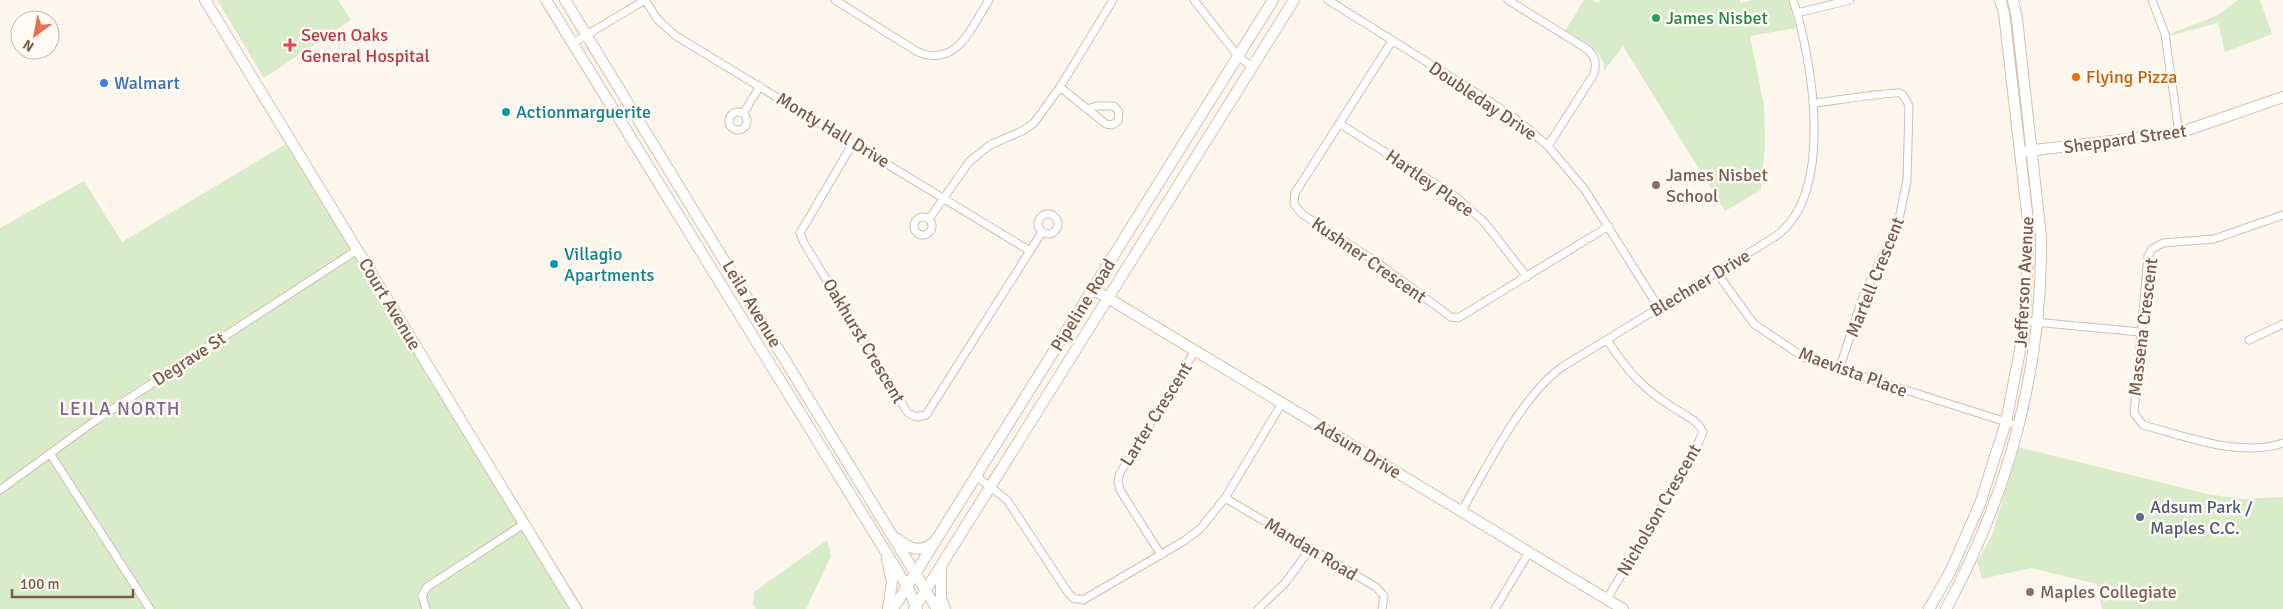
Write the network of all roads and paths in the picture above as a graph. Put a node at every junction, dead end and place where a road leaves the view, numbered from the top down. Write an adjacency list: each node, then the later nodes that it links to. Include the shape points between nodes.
1 (205, 0): 41 (street, Court Avenue)
2 (546, 0): 21 (street, Leila Avenue)
3 (565, 0): 19 (street, Leila Avenue)
4 (645, 0): 19 (street); 24 (street, Monty Hall Drive, via 658,20 676,36)
5 (835, 0): 6 (street, via 916,51 938,57 958,46)
6 (989, 0)
7 (1113, 0): 25 (street)
8 (1194, 0): 22 (street)
9 (1273, 0): 22 (street, Pipeline Road)
10 (1294, 0): 23 (street, Pipeline Road)
11 (1328, 0): 20 (street, Doubleday Drive)
12 (1508, 0): 33 (street, via 1587,48 1596,65 1594,74)
13 (1793, 0): 18 (street, Blechner Drive)
14 (1850, 0): 18 (street)
15 (2000, 0): 35 (street, Jefferson Avenue)
16 (2013, 0): 34 (street, Jefferson Avenue)
17 (2152, 0): 31 (street, via 2168,52)
18 (1797, 13): 27 (street, Blechner Drive)
19 (586, 36): 21 (street); 69 (street, Leila Avenue)
20 (1392, 41): 30 (street, Kushner Crescent); 33 (street, Doubleday Drive, via 1489,101)
21 (573, 43): 73 (street, Leila Avenue)
22 (1238, 56): 23 (street); 45 (street, Pipeline Road)
23 (1252, 67): 46 (street, Pipeline Road)
24 (760, 86): 29 (street); 32 (street, Monty Hall Drive)
25 (1060, 87): 28 (street); 36 (street, via 1034,122 990,145 969,162)
26 (2283, 97): 31 (street, Sheppard Street)
27 (1814, 103): 43 (street, Blechner Drive, via 1811,176 1800,211 1781,233); 55 (street, Martell Crescent, via 1892,91 1906,98 1909,106 1907,180 1898,224 1864,296)
28 (1088, 109)
29 (743, 114)
30 (1340, 124): 44 (street, Hartley Place, via 1455,196 1485,223); 44 (street, Kushner Crescent, via 1296,193 1294,204 1302,214 1450,317 1466,315)
31 (2179, 133): 34 (street, Sheppard Street)
32 (852, 143): 36 (street, Monty Hall Drive); 42 (street, Oakhurst Crescent, via 800,233 908,413 916,417 926,416)
33 (1548, 146): 39 (street, Doubleday Drive, via 1585,190)
34 (2033, 150): 35 (street, Sheppard Street); 49 (street, Jefferson Avenue, via 2041,237)
35 (2021, 151): 48 (street, Jefferson Avenue, via 2030,230)
36 (944, 198): 38 (street); 42 (street, Monty Hall Drive)
37 (2283, 215): 51 (street, Massena Crescent, via 2214,239 2172,242 2152,249 2148,256)
38 (929, 220)
39 (1609, 226): 44 (street, Kushner Crescent); 47 (street, Doubleday Drive)
40 (1042, 232): 42 (street, Oakhurst Crescent)
41 (357, 250): 60 (street, Degrave St, via 96,420); 66 (street, Court Avenue)
42 (1030, 251)
43 (1717, 273): 47 (street, Blechner Drive); 55 (street, Maevista Place, via 1740,307 1767,334 1806,358)
44 (1527, 278)
45 (1093, 289): 46 (street, Adsum Drive); 61 (street, Pipeline Road)
46 (1107, 298): 54 (street, Adsum Drive); 62 (street, Pipeline Road)
47 (1659, 308): 52 (street, Blechner Drive)
48 (2025, 321): 49 (street); 57 (street, Jefferson Avenue)
49 (2037, 322): 51 (street); 58 (street, Jefferson Avenue)
50 (2283, 324): 53 (street)
51 (2140, 332): 59 (street, Massena Crescent, via 2134,412 2143,425 2236,448 2262,448)
52 (1607, 340): 65 (street, Blechner Drive, via 1556,372 1532,396); 79 (street, Nicholson Crescent, via 1631,374 1652,394 1700,426 1702,432 1694,453)
53 (2249, 340)
54 (1195, 351): 56 (street, Adsum Drive); 74 (street, Larter Crescent, via 1118,481 1120,490)
55 (1839, 370): 57 (street, Maevista Place)
56 (1282, 403): 64 (street); 65 (street, Adsum Drive)
57 (2006, 422): 58 (street, Maevista Place); 68 (street, Jefferson Avenue)
58 (2019, 426): 67 (street, Jefferson Avenue)
59 (2283, 443)
60 (51, 455): 63 (street, Degrave St); 81 (street)
61 (976, 476): 62 (street); 70 (street, Pipeline Road)
62 (991, 486): 74 (street, via 1007,500 1025,524 1073,598 1083,600 1093,596); 75 (street, Pipeline Road)
63 (0, 490)
64 (1225, 498): 71 (street, Mandan Road); 74 (street, via 1201,528)
65 (1461, 512): 72 (street, Adsum Drive)
66 (524, 524): 82 (street, via 427,588 422,596); 83 (street, Court Avenue)
67 (1987, 524): 68 (street); 93 (street, Jefferson Avenue)
68 (1971, 526): 92 (street, Jefferson Avenue)
69 (893, 534): 70 (street, via 913,549 927,547); 76 (street, Leila Avenue)
70 (936, 541): 76 (street, Pipeline Road)
71 (1311, 548): 88 (street, via 1285,583); 89 (street, Mandan Road, via 1381,592 1384,596)
72 (1528, 552): 79 (street, Adsum Drive); 90 (street)
73 (886, 553): 77 (street, Leila Avenue); 84 (street, via 892,582)
74 (1161, 555)
75 (942, 565): 78 (street, Pipeline Road); 87 (street, via 941,598)
76 (916, 573): 77 (street, Pipeline Road); 78 (street, Leila Avenue)
77 (908, 588): 80 (street, Leila Avenue); 85 (street, Pipeline Road)
78 (926, 591): 80 (street, Pipeline Road); 86 (street, Leila Avenue)
79 (1607, 599): 91 (street, Adsum Drive)
80 (916, 608)
81 (150, 609)
82 (426, 609)
83 (576, 609)
84 (888, 609)
85 (893, 609)
86 (938, 609)
87 (945, 609)
88 (1258, 609)
89 (1382, 609)
90 (1494, 609)
91 (1622, 609)
92 (1930, 609)
93 (1946, 609)

